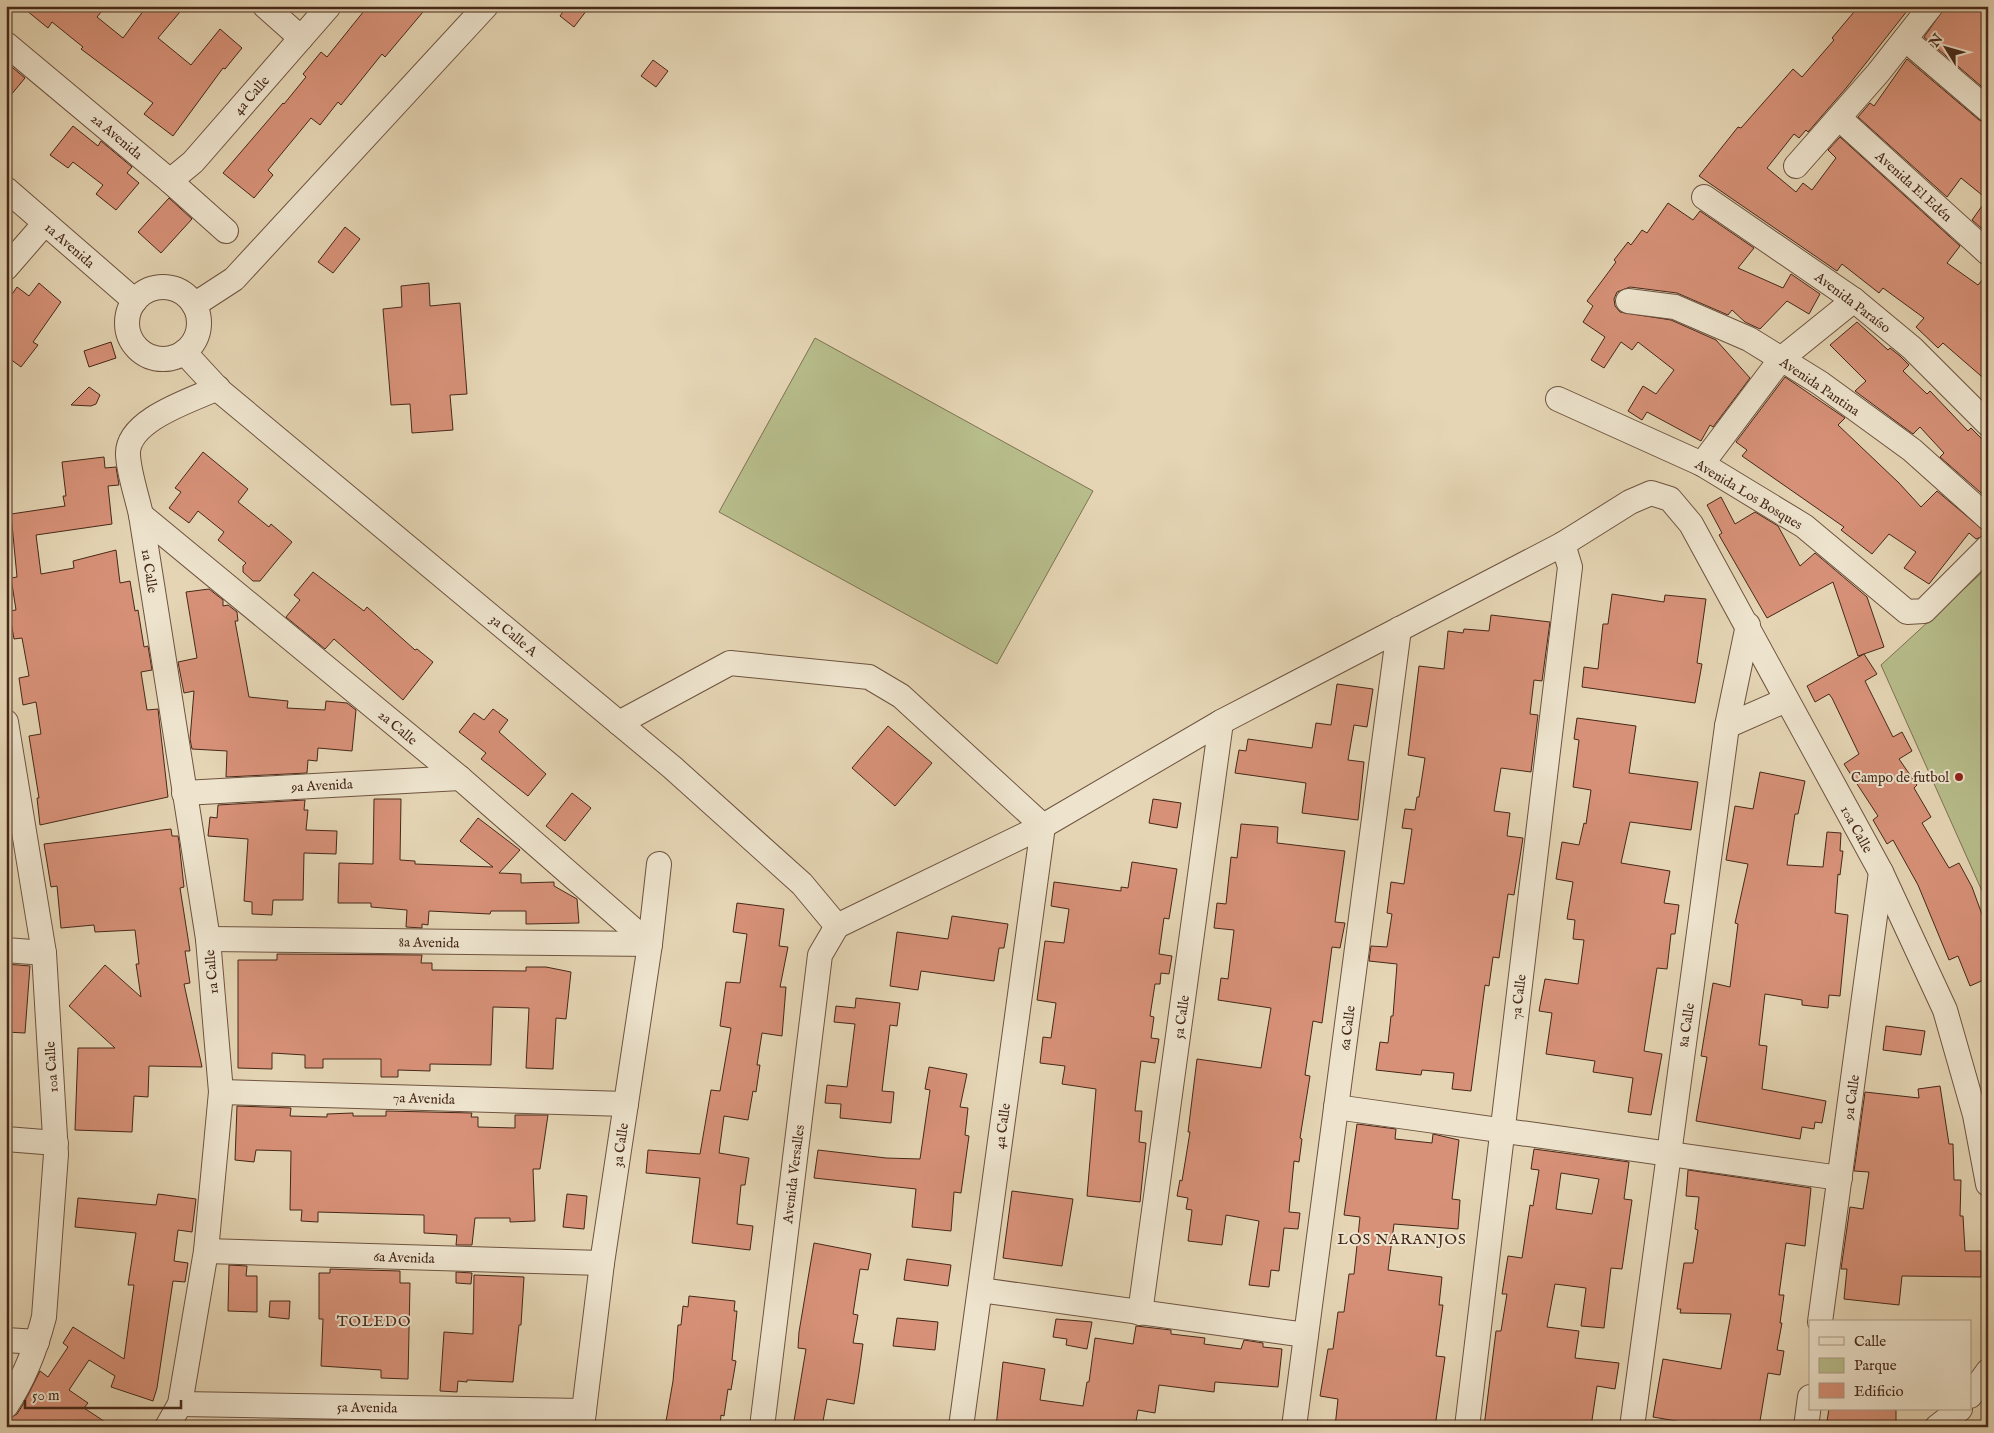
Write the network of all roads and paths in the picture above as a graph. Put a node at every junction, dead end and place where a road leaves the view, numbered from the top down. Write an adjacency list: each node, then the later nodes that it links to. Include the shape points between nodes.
1 (265, 6): 5 (street)
2 (329, 6): 5 (street, 4a Calle)
3 (486, 6): 21 (street, via 234,279)
4 (1931, 6): 6 (street)
5 (301, 38): 11 (street, 4a Calle, via 193,162)
6 (1905, 39): 8 (street); 9 (street)
7 (6, 44): 11 (street, 2a Avenida)
8 (1988, 110)
9 (1839, 118): 10 (street); 16 (street, Avenida El Edén)
10 (1796, 166)
11 (170, 181): 15 (street, 2a Avenida)
12 (6, 189): 14 (street, 1a Avenida)
13 (1704, 196): 18 (street, Avenida Paraíso)
14 (45, 223): 17 (street); 19 (street, 1a Avenida)
15 (226, 231)
16 (1988, 253)
17 (6, 268)
18 (1854, 300): 23 (street); 26 (street, Avenida Paraíso, via 1912,348)
19 (135, 301): 21 (street, via 154,288 170,287 184,293); 22 (street, via 127,324 136,347 158,358 173,358)
20 (1628, 301): 23 (street, Avenida Pantina, via 1675,307 1749,339)
21 (194, 305): 22 (street, via 199,317 198,330 194,342)
22 (184, 352): 24 (street, 3a Calle A)
23 (1781, 359): 27 (street); 29 (street, Avenida Pantina, via 1820,383 1912,450)
24 (218, 388): 28 (street, 1a Calle, via 153,418 131,437 128,454); 37 (street, 3a Calle A)
25 (1558, 399): 27 (street, Avenida Los Bosques)
26 (1988, 424)
27 (1702, 464): 31 (street, Avenida Los Bosques, via 1804,526 1907,612 1924,611)
28 (141, 515): 39 (street, 2a Calle); 41 (street, 1a Calle)
29 (1988, 518)
30 (1563, 544): 32 (street, 10a Calle, via 1630,502 1651,493 1670,499 1691,524); 33 (street); 53 (street, 7a Calle, via 1570,567)
31 (1988, 547)
32 (1748, 625): 34 (street, 10a Calle); 38 (street, 8a Calle)
33 (1399, 629): 36 (street); 52 (street, 6a Calle)
34 (1786, 700): 38 (street); 44 (street, 10a Calle)
35 (6, 722): 40 (street, 10a Calle)
36 (1221, 722): 42 (street); 62 (street, 5a Calle)
37 (619, 723): 42 (street, via 730,663 869,677 901,696); 45 (street, 3a Calle A, via 802,884)
38 (1727, 726): 56 (street, 8a Calle)
39 (460, 778): 41 (street, 9a Avenida); 47 (street, 2a Calle)
40 (11, 790): 49 (street, 10a Calle)
41 (184, 793): 46 (street, 1a Calle)
42 (1043, 826): 45 (street); 61 (street, 4a Calle)
43 (659, 864): 47 (street, 3a Calle)
44 (1881, 872): 57 (street, 9a Calle); 58 (street, 10a Calle, via 1945,1010 1975,1115)
45 (837, 926): 75 (street, Avenida Versalles, via 820,955)
46 (208, 939): 47 (street, 8a Avenida); 50 (street, 1a Calle)
47 (650, 944): 51 (street, 3a Calle)
48 (6, 950): 49 (street)
49 (44, 953): 55 (street, 10a Calle)
50 (221, 1092): 51 (street, 7a Avenida); 59 (street, 1a Calle)
51 (626, 1104): 60 (street, 3a Calle)
52 (1336, 1107): 53 (street); 64 (street, 6a Calle)
53 (1502, 1130): 56 (street); 78 (street, 7a Calle)
54 (6, 1139): 55 (street)
55 (56, 1143): 66 (street, 10a Calle, via 44,1317)
56 (1669, 1154): 57 (street); 79 (street, 8a Calle)
57 (1840, 1178): 63 (street, 9a Calle)
58 (1988, 1184)
59 (206, 1251): 60 (street, 6a Avenida); 69 (street, 1a Calle)
60 (602, 1263): 73 (street, 3a Calle)
61 (980, 1290): 62 (street); 76 (street, 4a Calle)
62 (1140, 1313): 64 (street)
63 (1820, 1320)
64 (1306, 1336): 77 (street, 6a Calle)
65 (6, 1340): 66 (street)
66 (37, 1342): 71 (street, 10a Calle)
67 (1987, 1373): 68 (street)
68 (1972, 1393)
69 (180, 1404): 73 (street, 5a Avenida); 74 (street, 1a Calle)
70 (1809, 1404): 80 (street)
71 (6, 1406)
72 (1959, 1410): 81 (street)
73 (583, 1419)
74 (167, 1427)
75 (762, 1427)
76 (961, 1427)
77 (1294, 1427)
78 (1467, 1427)
79 (1632, 1427)
80 (1806, 1427)
81 (1938, 1427)

